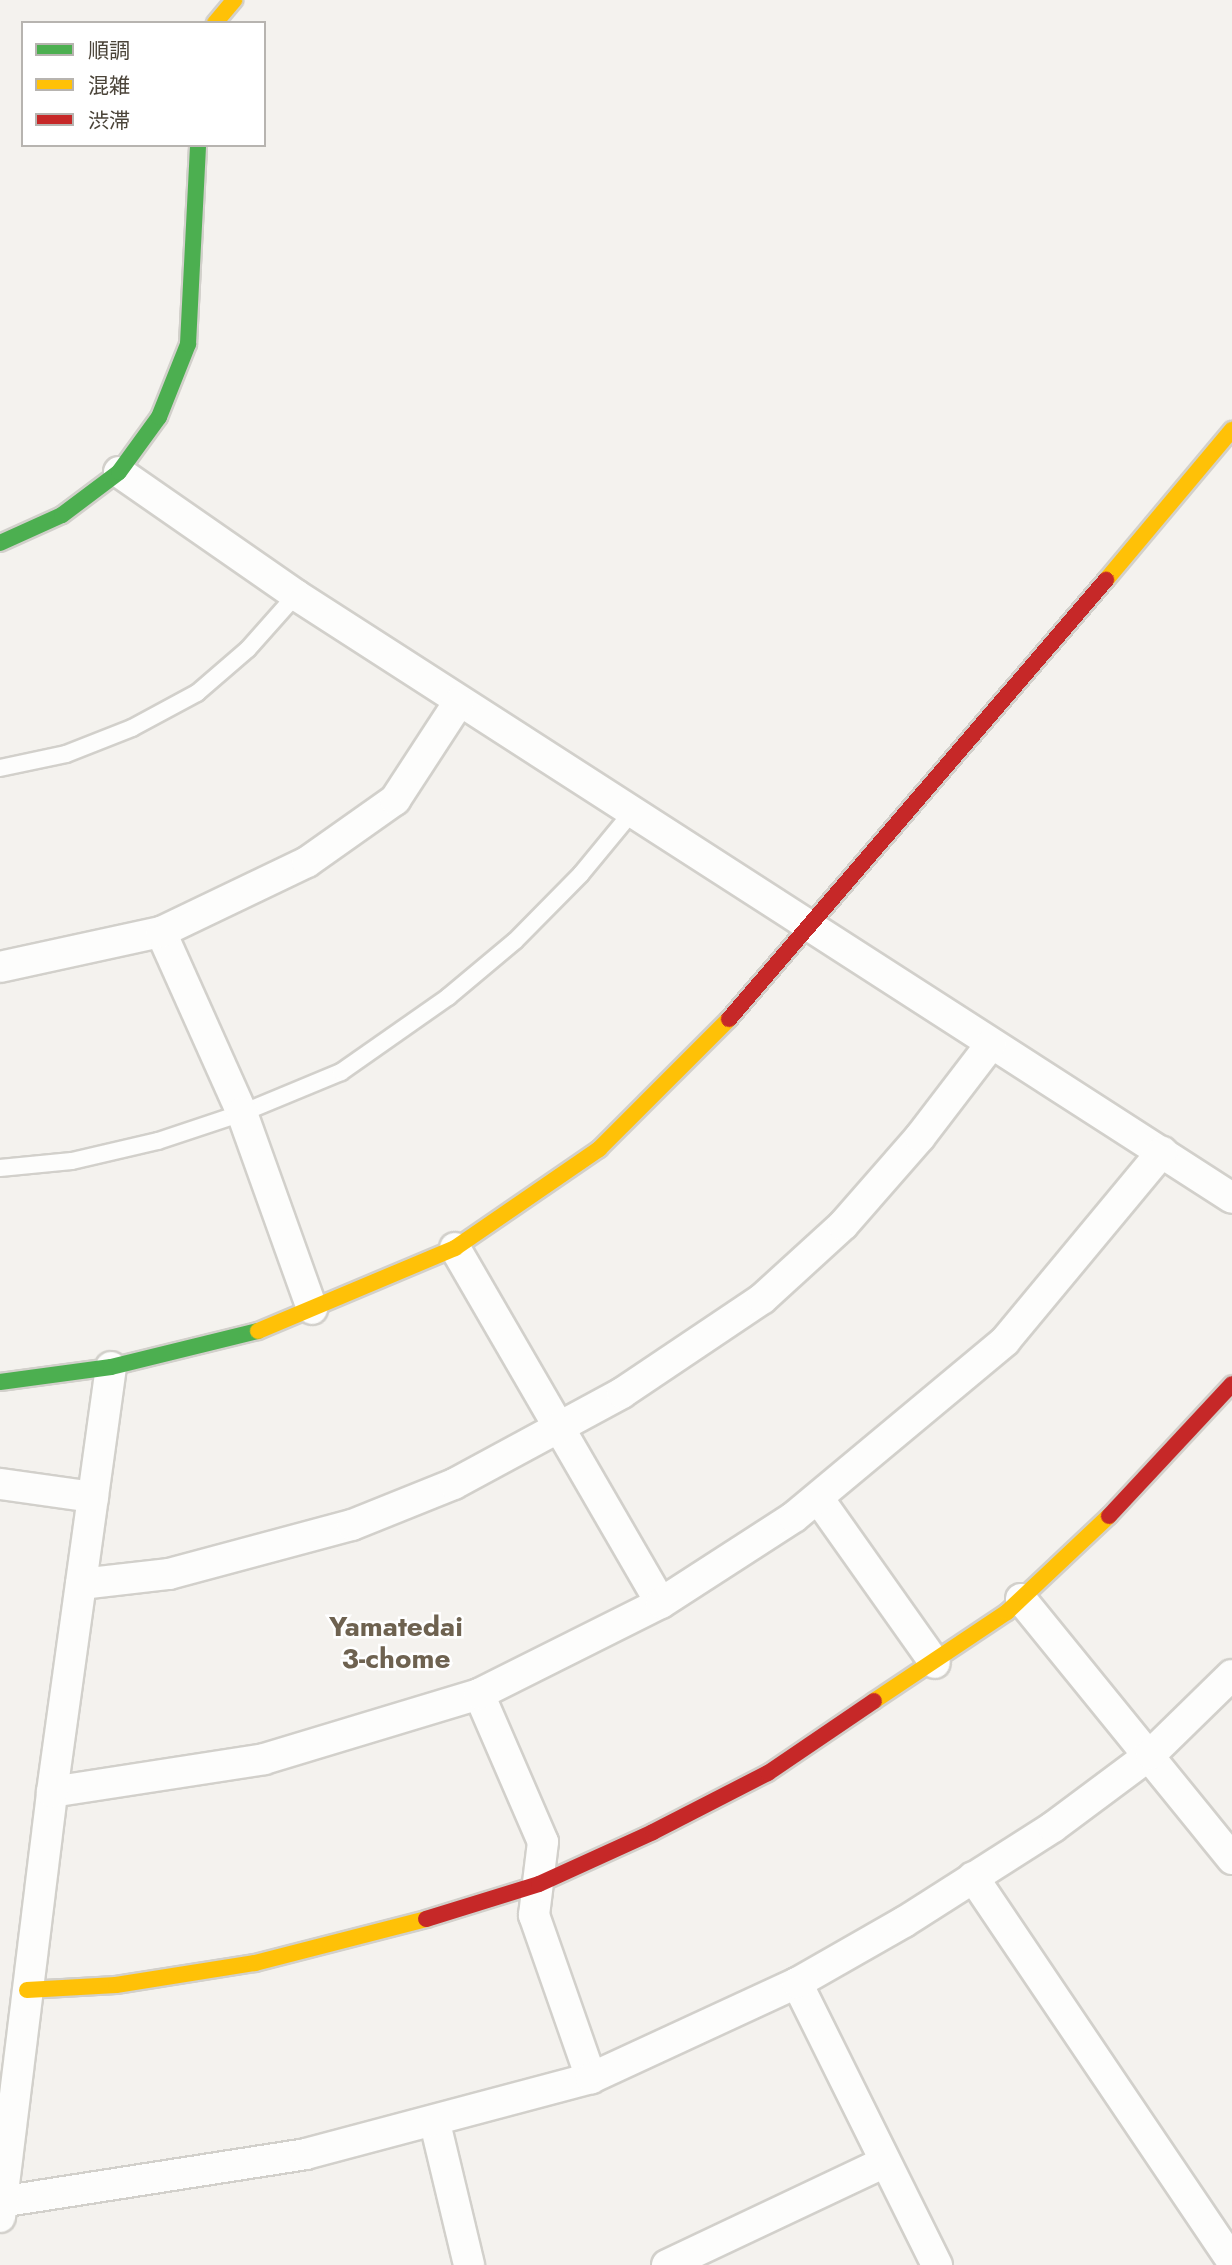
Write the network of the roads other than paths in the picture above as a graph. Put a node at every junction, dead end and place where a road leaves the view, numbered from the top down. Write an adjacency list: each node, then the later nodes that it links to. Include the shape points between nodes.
1 (234, 0): 2 (street)
2 (217, 21)
3 (198, 147): 5 (street, via 188,344 159,417)
4 (1232, 430): 11 (street)
5 (119, 471): 6 (street, via 62,515); 7 (street)
6 (0, 543)
7 (296, 596): 8 (street); 9 (lane, via 248,649 197,693 132,728 88,745)
8 (459, 702): 10 (street); 12 (street, via 395,800 307,862)
9 (0, 768)
10 (633, 811): 11 (street); 15 (lane, via 582,874 447,997 341,1072)
11 (811, 928): 14 (street); 19 (street, via 698,1054 599,1149)
12 (161, 932): 13 (street); 15 (street)
13 (0, 967)
14 (991, 1044): 16 (street); 24 (street, via 920,1137 843,1225 762,1299 689,1352)
15 (242, 1113): 17 (lane, via 158,1141 72,1161); 20 (street)
16 (1162, 1152): 18 (street); 27 (street, via 1005,1341)
17 (0, 1168)
18 (1232, 1198)
19 (455, 1248): 20 (street); 24 (street)
20 (312, 1309): 21 (street, via 239,1339)
21 (111, 1367): 22 (street); 26 (street)
22 (0, 1382)
23 (1232, 1384): 29 (street, via 1098,1528)
24 (559, 1429): 28 (street, via 454,1484 352,1525 169,1574); 30 (street)
25 (0, 1484): 26 (street)
26 (93, 1497): 28 (street)
27 (818, 1498): 30 (street); 31 (street)
28 (81, 1584): 35 (street)
29 (1021, 1599): 31 (street); 34 (street)
30 (661, 1604): 33 (street)
31 (935, 1663): 38 (street, via 768,1773)
32 (1232, 1675): 34 (street)
33 (479, 1694): 35 (street, via 264,1759); 38 (street, via 543,1842)
34 (1151, 1754): 36 (street); 37 (street, via 1053,1827)
35 (52, 1792): 40 (street)
36 (1232, 1859)
37 (973, 1877): 39 (street); 45 (street)
38 (539, 1884): 40 (street, via 358,1940 255,1963 116,1985); 41 (street, via 534,1915)
39 (797, 1983): 41 (street); 43 (street)
40 (27, 1990): 44 (street)
41 (592, 2078): 42 (street)
42 (435, 2123): 44 (street, via 306,2154); 46 (street)
43 (883, 2163): 47 (street); 48 (street)
44 (1, 2207)
45 (1232, 2261)
46 (469, 2265)
47 (667, 2265)
48 (937, 2265)

